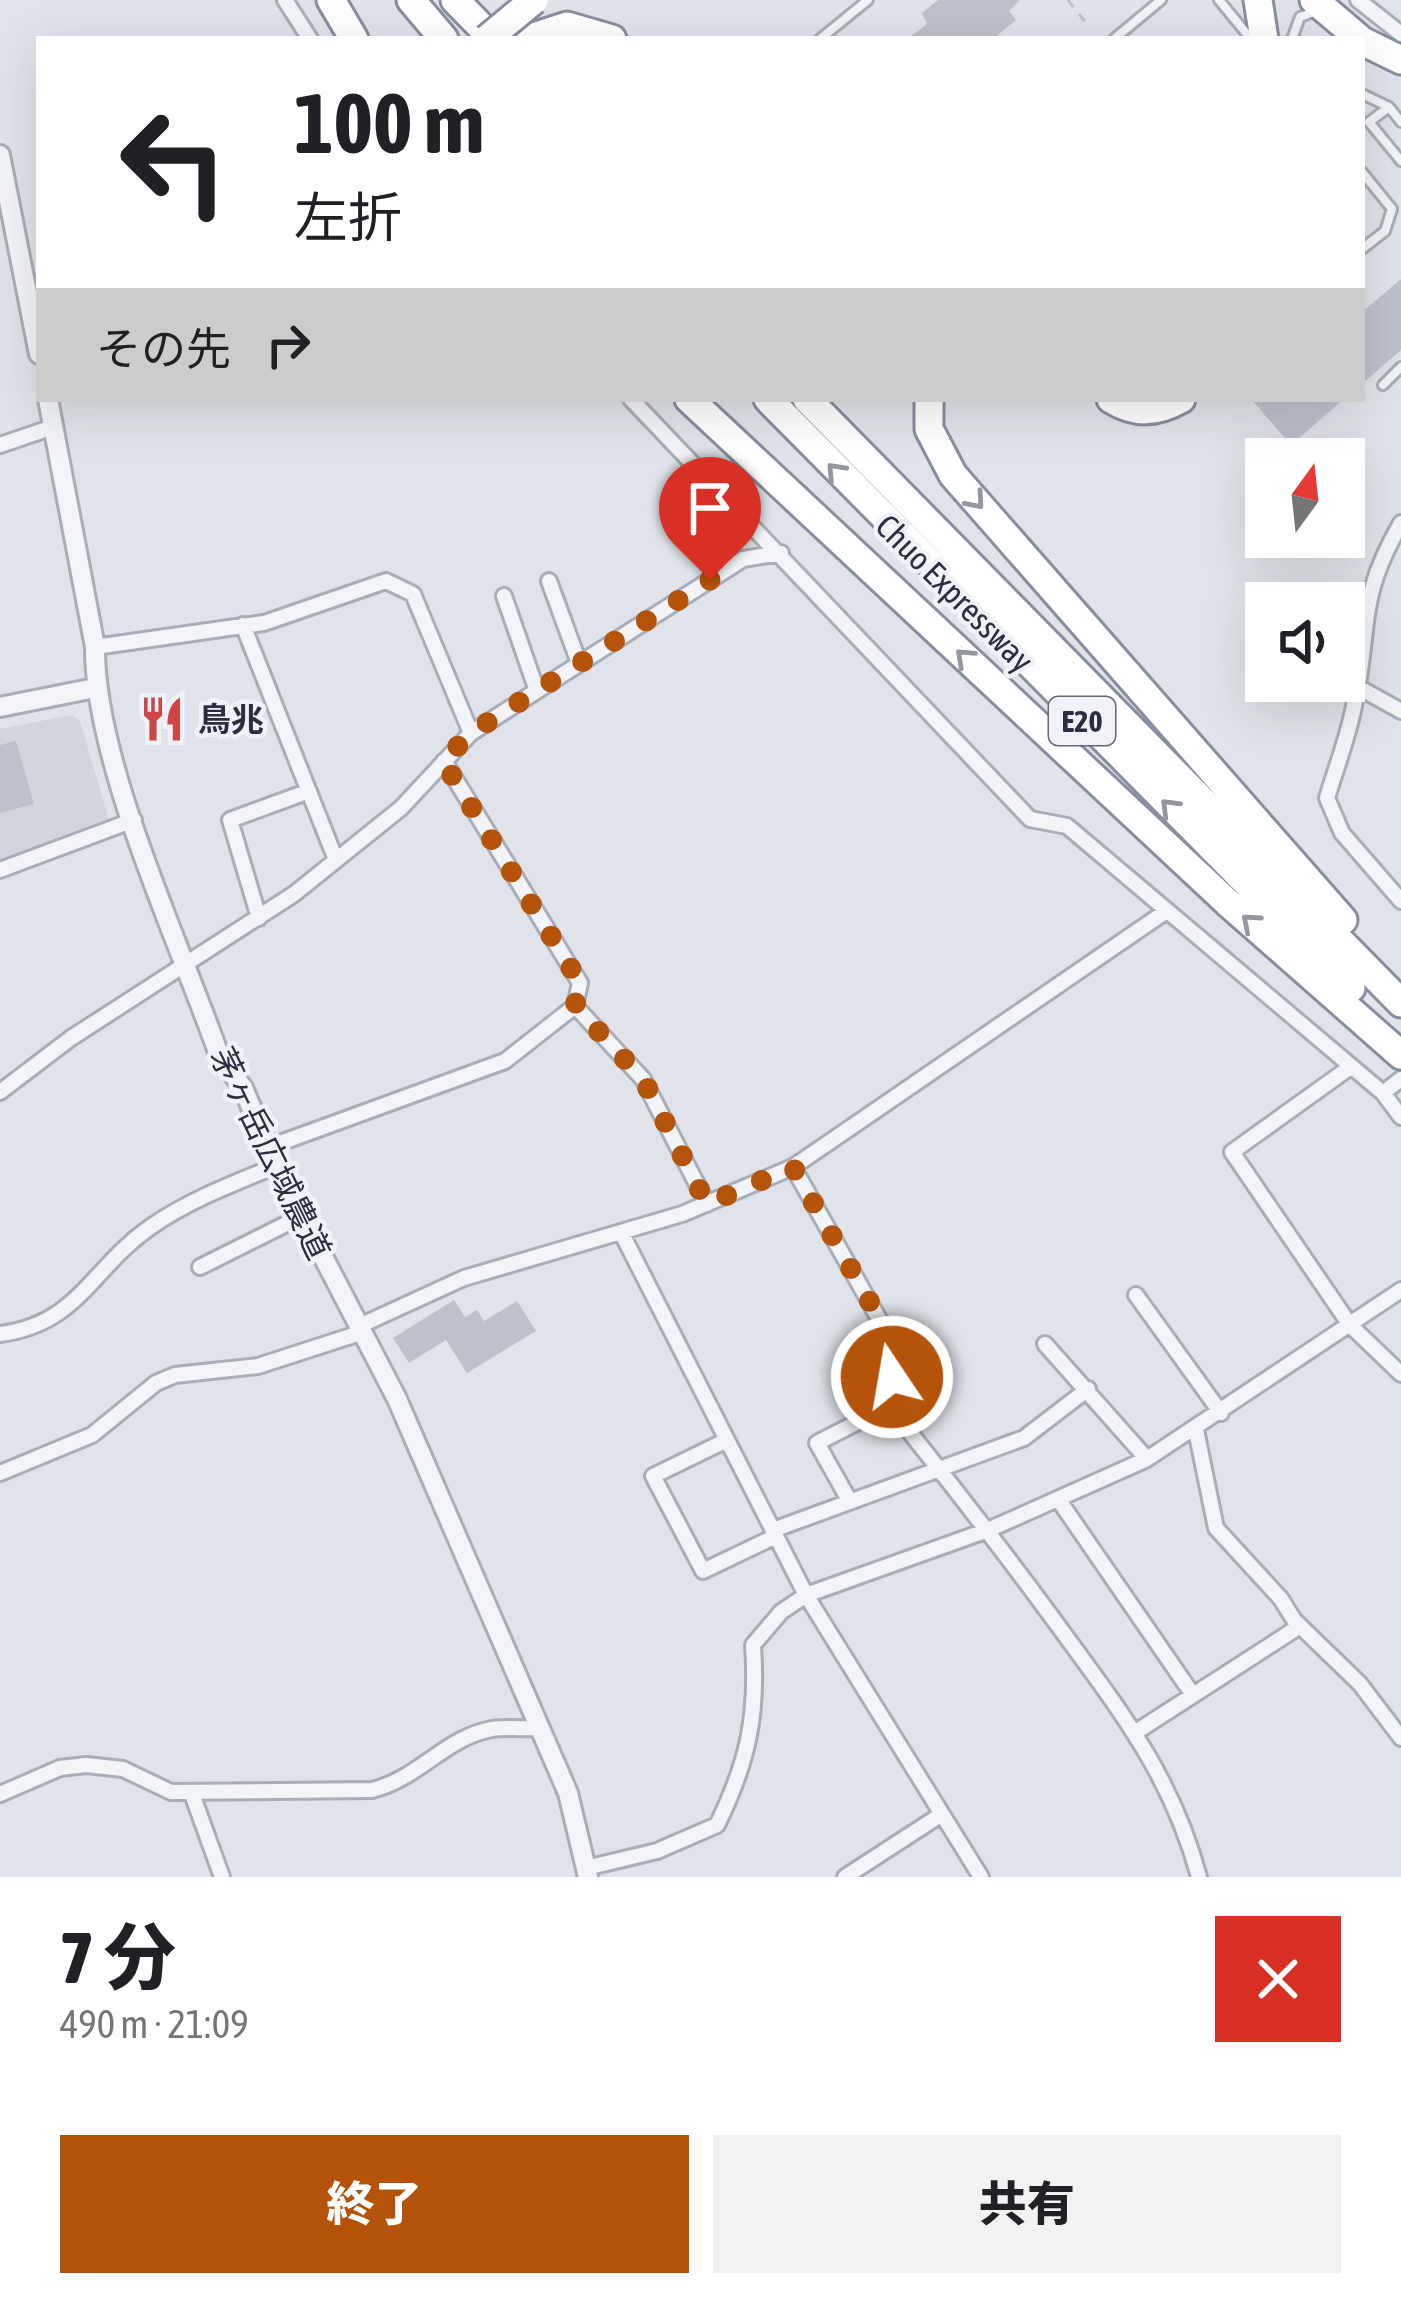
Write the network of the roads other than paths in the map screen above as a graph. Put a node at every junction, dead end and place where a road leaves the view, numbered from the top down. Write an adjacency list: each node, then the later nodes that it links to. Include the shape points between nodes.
1 (285, 0): 13 (street)
2 (331, 0): 14 (highway)
3 (411, 0): 15 (highway)
4 (453, 0): 16 (highway)
5 (534, 0): 17 (highway, bridge)
6 (868, 0): 20 (lane)
7 (1161, 0): 21 (lane)
8 (1219, 0): 22 (lane)
9 (1257, 0): 23 (highway)
10 (1358, 0): 12 (street)
11 (1322, 7): 24 (lane, via 1300,17); 25 (highway)
12 (1401, 34)
13 (308, 36)
14 (351, 36)
15 (441, 36)
16 (485, 36)
17 (492, 36)
18 (533, 36): 19 (highway, via 567,26)
19 (602, 36)
20 (824, 36)
21 (1118, 36)
22 (1249, 36)
23 (1263, 36)
24 (1293, 36)
25 (1356, 36)
26 (1365, 42): 27 (highway)
27 (1401, 60)
28 (1365, 95): 29 (lane)
29 (1389, 107): 30 (lane); 32 (lane, via 1369,122)
30 (1401, 122)
31 (0, 155): 35 (street)
32 (1401, 161)
33 (1365, 176): 34 (lane, via 1391,209 1385,231)
34 (1365, 247)
35 (36, 339)
36 (1401, 368): 37 (lane)
37 (1383, 385)
38 (49, 402): 46 (street, 茅ヶ岳広域農道)
39 (635, 402): 49 (street)
40 (692, 402): 76 (highway, one-way to 40)
41 (771, 402): 75 (highway, Chuo Expressway / E20, one-way to 41)
42 (809, 402): 73 (highway, Chuo Expressway / E20)
43 (929, 402): 72 (highway, one-way to 72, via 929,429 953,475)
44 (1116, 402): 45 (highway, via 1147,411)
45 (1172, 402)
46 (53, 427): 47 (street); 54 (street, 茅ヶ岳広域農道)
47 (0, 445)
48 (1401, 524): 52 (street)
49 (781, 553): 55 (street, via 743,559); 69 (street, via 1030,819 1067,826)
50 (549, 581): 55 (street)
51 (504, 596): 58 (street)
52 (1365, 601)
53 (243, 625): 54 (street); 62 (street, via 386,581 413,594); 64 (street)
54 (95, 647): 56 (street, 茅ヶ岳広域農道)
55 (579, 663): 58 (street)
56 (95, 688): 60 (street); 65 (street, 茅ヶ岳広域農道)
57 (1365, 690): 61 (street)
58 (537, 691): 62 (street)
59 (1353, 702): 68 (street, via 1328,811)
60 (0, 707)
61 (1401, 710)
62 (471, 733): 63 (street)
63 (443, 761): 66 (street); 74 (street, via 580,983)
64 (309, 791): 66 (street); 70 (street, via 230,820)
65 (134, 820): 67 (street); 71 (street, 茅ヶ岳広域農道)
66 (336, 860): 70 (street)
67 (0, 870)
68 (1399, 894)
69 (1166, 912): 77 (street); 82 (street)
70 (259, 918): 71 (street)
71 (186, 962): 79 (street); 81 (street, 茅ヶ岳広域農道, via 219,1055)
72 (1401, 983)
73 (1401, 1003)
74 (575, 1006): 81 (street, via 505,1061); 83 (street, via 643,1079)
75 (1401, 1038)
76 (1401, 1055)
77 (1349, 1068): 78 (street); 89 (street, via 1232,1152)
78 (1393, 1086): 80 (street)
79 (0, 1091)
80 (1401, 1117)
81 (273, 1156): 84 (street, 茅ヶ岳広域農道); 91 (street, via 152,1226 52,1322)
82 (793, 1167): 83 (street); 95 (street, via 896,1348)
83 (707, 1204): 85 (street)
84 (302, 1216): 86 (street); 90 (street, 茅ヶ岳広域農道)
85 (620, 1232): 90 (street, via 464,1279); 98 (street)
86 (200, 1267)
87 (1401, 1290): 89 (street)
88 (1136, 1294): 96 (street)
89 (1350, 1325): 93 (street); 96 (street)
90 (359, 1330): 101 (street, via 259,1366 175,1375 92,1435); 109 (street, 茅ヶ岳広域農道)
91 (0, 1334)
92 (1045, 1344): 94 (street)
93 (1401, 1374)
94 (1088, 1389): 99 (street); 100 (street, via 1042,1428)
95 (889, 1406): 100 (street); 103 (street, via 817,1443)
96 (1221, 1413): 97 (street)
97 (1196, 1430): 99 (street); 107 (street, via 1216,1528)
98 (727, 1440): 105 (street); 105 (street, via 653,1476 703,1571)
99 (1147, 1459): 102 (street)
100 (941, 1471): 103 (street); 104 (street)
101 (0, 1473)
102 (1058, 1499): 104 (street); 108 (street)
103 (849, 1500): 105 (street)
104 (988, 1530): 106 (street); 110 (street)
105 (775, 1533): 106 (street)
106 (806, 1595): 114 (street); 115 (street, via 753,1645 758,1706 717,1825)
107 (1300, 1626): 108 (street); 111 (street)
108 (1193, 1695): 110 (street)
109 (541, 1728): 113 (street, via 467,1738 397,1784 373,1790); 115 (street, 茅ヶ岳広域農道, via 568,1793)
110 (1136, 1732): 119 (street, via 1181,1814)
111 (1401, 1738)
112 (0, 1794): 113 (street, via 86,1765)
113 (192, 1794): 116 (street)
114 (942, 1814): 117 (street); 118 (street)
115 (587, 1873)
116 (222, 1877)
117 (845, 1877)
118 (981, 1877)
119 (1199, 1877)

